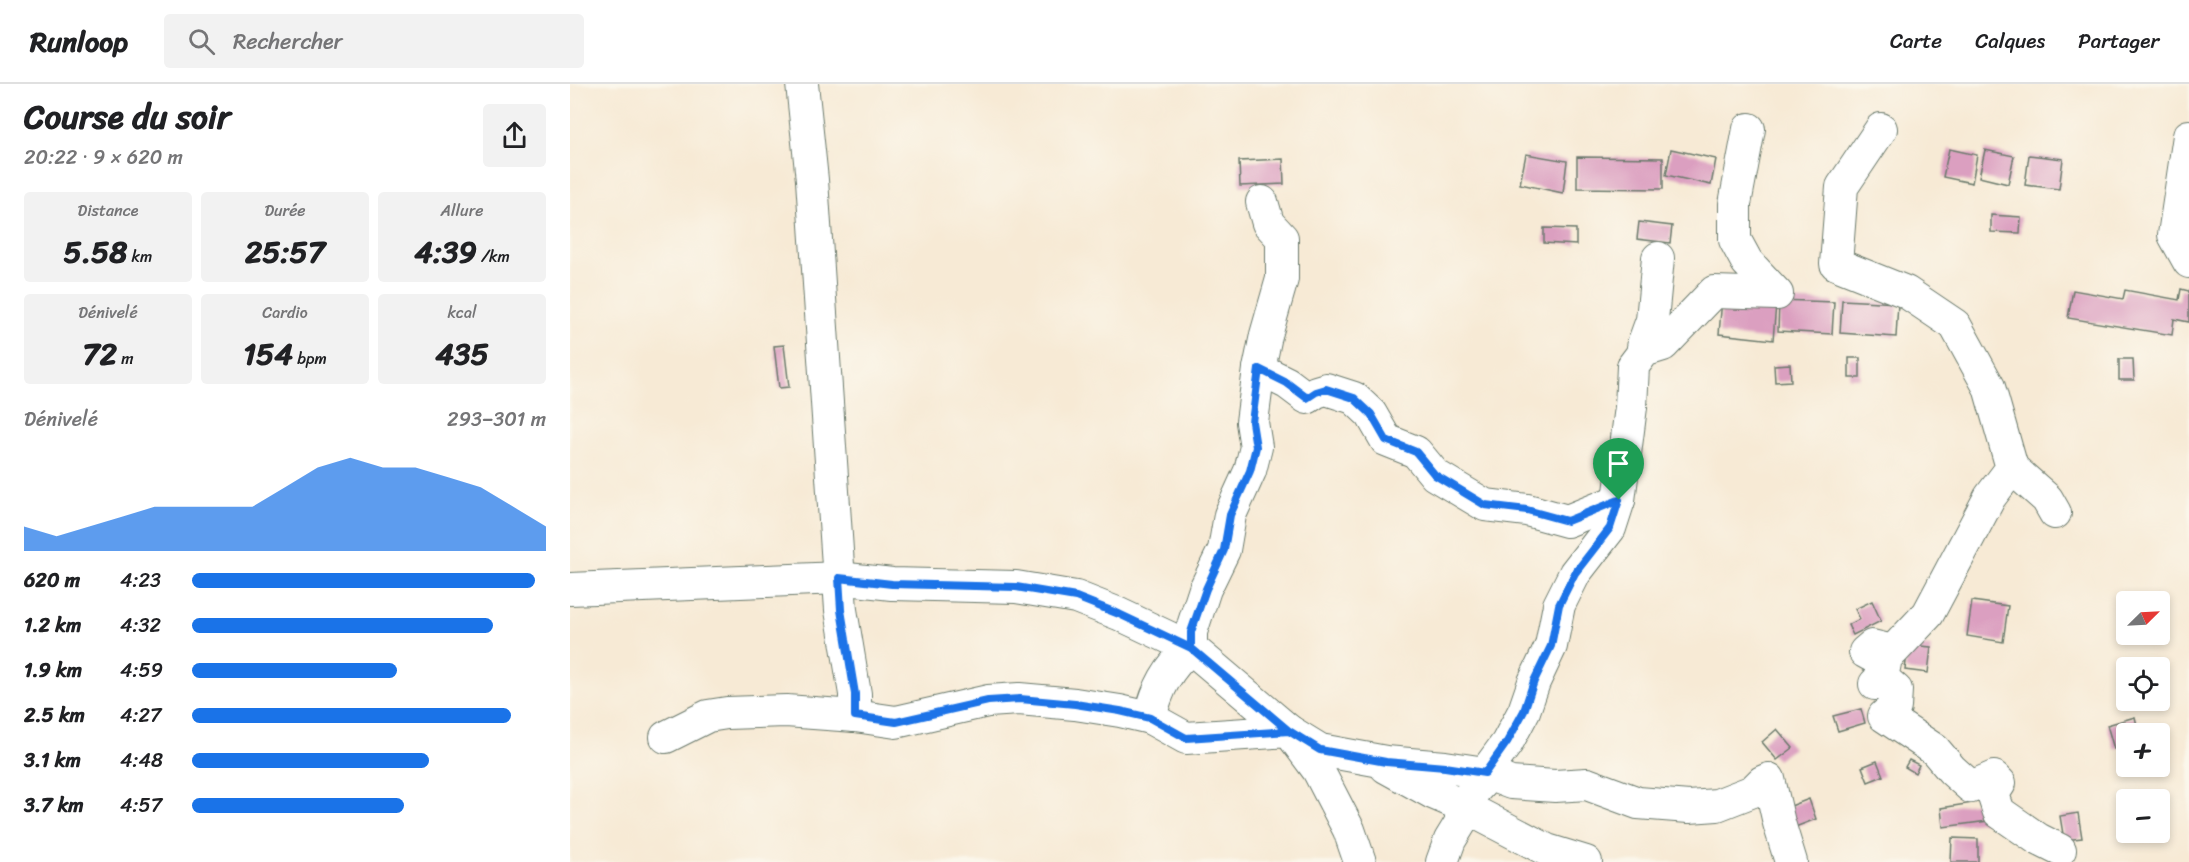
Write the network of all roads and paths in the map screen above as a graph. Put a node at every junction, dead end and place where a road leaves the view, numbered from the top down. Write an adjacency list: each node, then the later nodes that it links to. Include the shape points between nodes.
1 (802, 84): 13 (street)
2 (1749, 129): 8 (street, via 1736,204 1735,240 1747,262 1777,294 1714,292 1663,345 1650,349)
3 (1881, 129): 10 (street, via 1842,187 1836,264 1906,292 1955,325 1989,387)
4 (2189, 136): 7 (street, via 2174,235)
5 (1262, 202): 9 (street, via 1268,223 1282,238 1282,279)
6 (1658, 258): 8 (street, via 1652,320)
7 (2189, 262)
8 (1644, 342): 11 (street, via 1642,354 1633,366)
9 (1259, 369): 11 (street, via 1307,398 1326,389 1354,398 1371,414 1386,440 1416,452 1435,475 1485,505 1527,510 1567,521); 15 (street, via 1252,422 1256,447 1230,515 1224,550 1191,632)
10 (2012, 468): 12 (street, via 2047,499); 23 (street, via 1990,497 1928,614 1893,651 1872,646 1865,652 1885,663 1882,678 1875,684 1888,683 1896,690 1895,706 1884,716 1935,750 1971,787 1994,777 2000,783 1993,794 1999,812)
11 (1619, 500): 21 (street, via 1610,528 1575,573 1559,605 1551,646 1524,711)
12 (2055, 513)
13 (839, 578): 14 (street); 15 (street, via 892,584 1016,587 1076,597); 16 (street)
14 (570, 589)
15 (1191, 648): 17 (street, via 1165,676); 18 (street)
16 (855, 716): 17 (street, via 896,722 988,701 1020,699 1075,704); 19 (street, via 786,711 728,713 708,716)
17 (1150, 718): 18 (street, via 1186,738)
18 (1289, 731): 20 (street, via 1320,750); 24 (street, via 1318,770 1349,830)
19 (666, 737)
20 (1372, 759): 21 (street); 22 (street)
21 (1485, 773): 22 (street, via 1482,783); 27 (street, via 1511,783 1587,784 1638,803 1689,807 1716,805 1753,791 1769,779)
22 (1461, 805): 25 (street, via 1461,822); 26 (street, via 1547,850)
23 (2060, 856)
24 (1360, 862)
25 (1442, 862)
26 (1586, 862)
27 (1791, 862)

